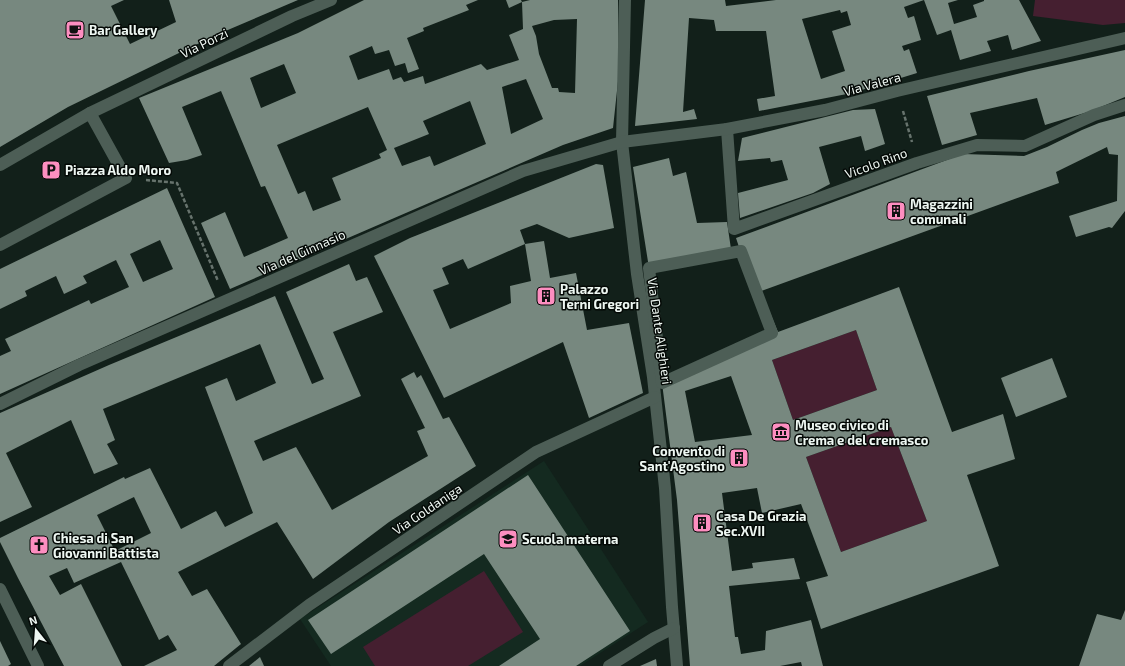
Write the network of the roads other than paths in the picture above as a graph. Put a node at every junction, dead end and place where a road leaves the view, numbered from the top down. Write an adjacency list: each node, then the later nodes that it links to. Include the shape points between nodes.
1 (331, 0): 5 (street, Via Porzi, via 292,16)
2 (625, 0): 7 (street, Via Dante Alighieri)
3 (1125, 38): 6 (street, Via Valera, via 825,110)
4 (1125, 105): 6 (street, Vicolo Rino, via 1094,115 1025,146 977,144 734,229)
5 (90, 114): 8 (street); 9 (street, via 126,178)
6 (727, 129): 7 (street, Via Valera)
7 (622, 142): 11 (street, Via Dante Alighieri, via 637,274); 12 (street, Via del Ginnasio, via 523,171 79,365)
8 (0, 165)
9 (0, 245)
10 (662, 383): 10 (street, via 650,268 741,251 772,333)
11 (655, 397): 14 (street, Via Dante Alighieri, via 665,488); 16 (street, Via Goldaniga, via 536,452 309,605)
12 (0, 404)
13 (0, 589): 15 (street)
14 (674, 628): 17 (street); 18 (street, Via Dante Alighieri)
15 (34, 665)
16 (229, 666)
17 (610, 666)
18 (677, 666)

